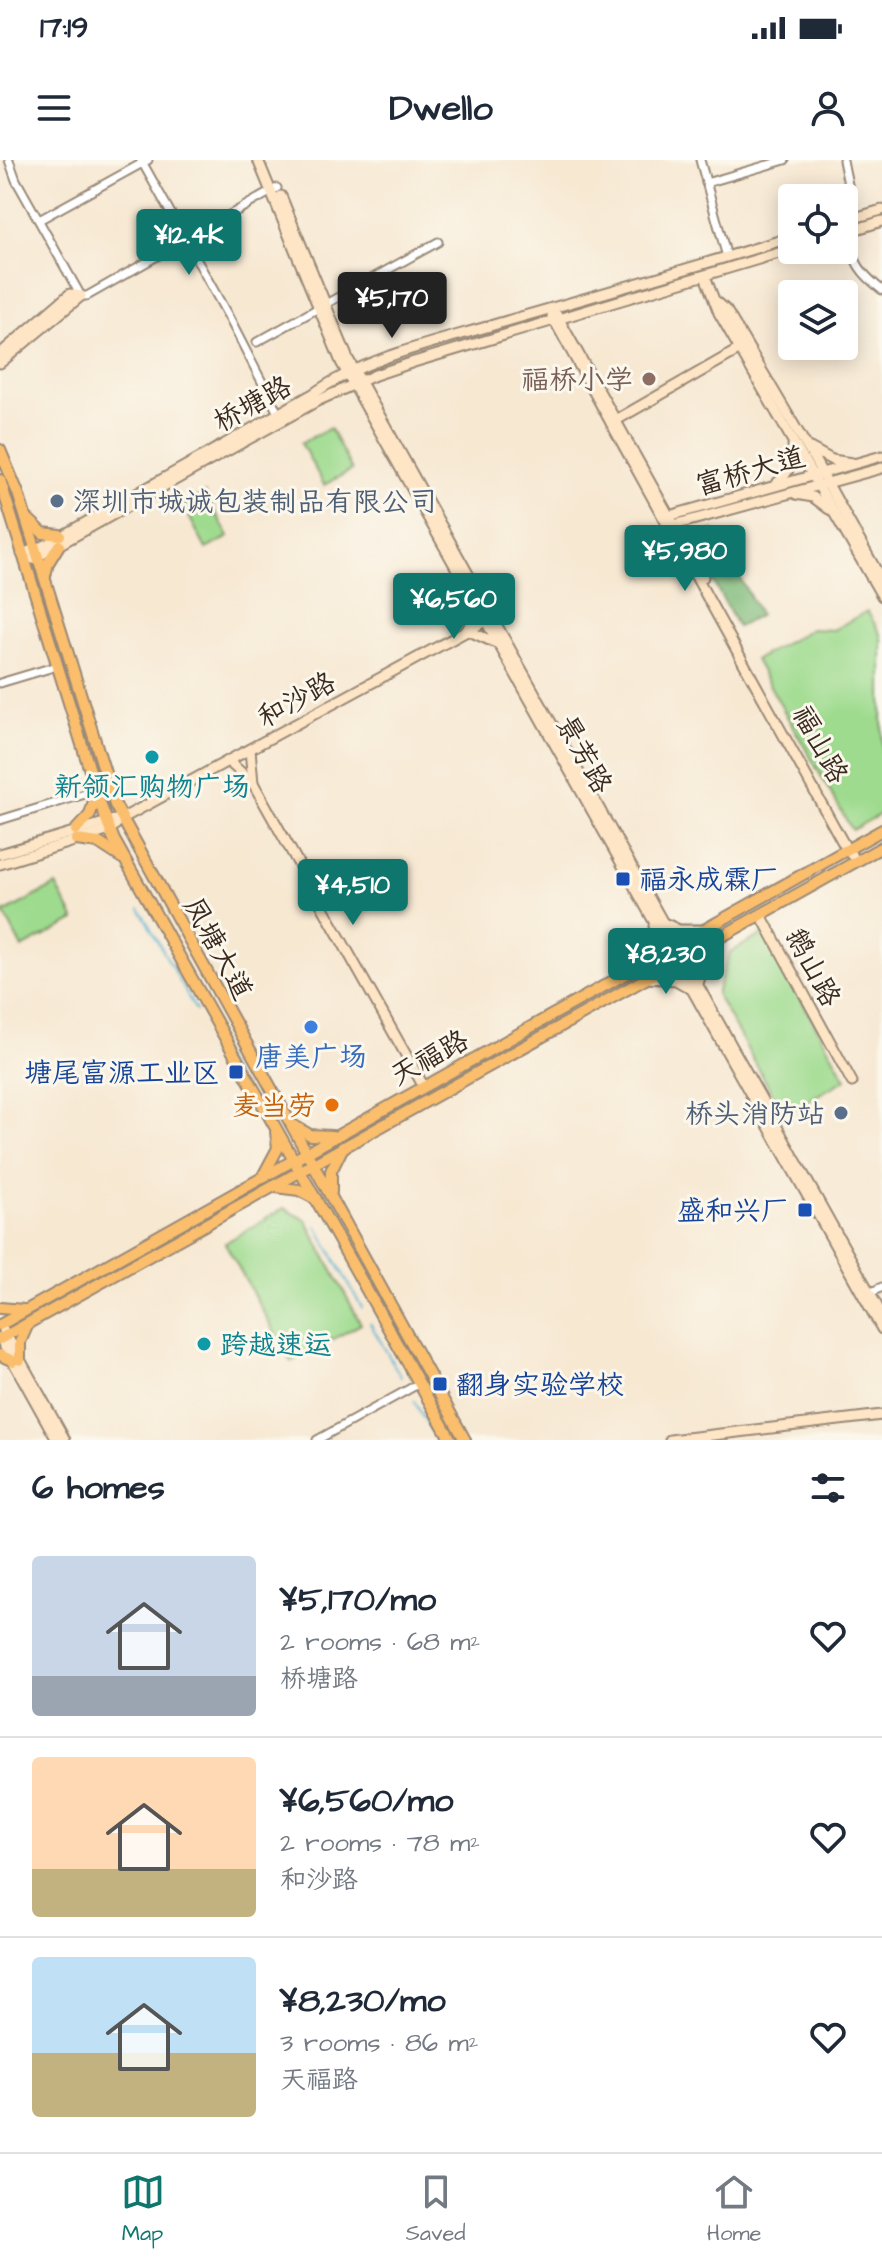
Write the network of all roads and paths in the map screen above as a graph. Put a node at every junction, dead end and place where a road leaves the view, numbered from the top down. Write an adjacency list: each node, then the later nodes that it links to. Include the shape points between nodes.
1 (9, 160): 13 (street)
2 (258, 160): 10 (street)
3 (265, 160): 10 (street)
4 (700, 160): 8 (street)
5 (785, 160): 8 (street)
6 (843, 160): 9 (street)
7 (144, 161): 13 (street); 16 (street)
8 (706, 183): 20 (street)
9 (845, 184)
10 (274, 190): 16 (street); 26 (street, 景芳路)
11 (882, 210): 12 (street)
12 (858, 217)
13 (39, 220): 24 (street)
14 (882, 221): 15 (street)
15 (858, 229)
16 (186, 240): 24 (street); 35 (street)
17 (778, 241): 20 (street, 桥塘路)
18 (438, 242): 26 (street)
19 (778, 253): 22 (street, 桥塘路)
20 (727, 257): 27 (street, 桥塘路)
21 (858, 263): 23 (street)
22 (705, 276): 25 (street); 28 (street, 桥塘路)
23 (882, 290)
24 (81, 296): 31 (street, via 70,294); 32 (street)
25 (717, 302): 30 (street); 38 (street)
26 (322, 306): 29 (street); 33 (street, 景芳路)
27 (552, 308): 28 (street, 福山路); 33 (street, 桥塘路)
28 (556, 319): 34 (street, 桥塘路); 36 (street, 福山路)
29 (257, 342)
30 (740, 349): 36 (street); 37 (street)
31 (0, 354)
32 (0, 363)
33 (351, 372): 34 (street, 景芳路); 35 (street, 桥塘路)
34 (358, 382): 52 (street, 桥塘路); 58 (street, 景芳路); 59 (street, 景芳路)
35 (280, 412): 52 (street, 桥塘路)
36 (613, 422): 51 (street, 福山路)
37 (789, 434): 43 (street); 46 (street, via 794,455 790,469)
38 (804, 443): 41 (street, via 832,460); 43 (street)
39 (0, 450): 49 (main road, 凤塘大道)
40 (882, 456): 41 (street, 富桥大道)
41 (859, 463): 43 (street, 富桥大道)
42 (882, 468): 45 (street, 富桥大道)
43 (818, 474): 45 (street); 46 (street, 富桥大道)
44 (0, 480): 48 (main road, 凤塘大道)
45 (823, 484): 47 (street, 富桥大道); 50 (street); 55 (street)
46 (767, 489): 51 (street, 富桥大道)
47 (789, 494): 50 (street, via 813,497); 51 (street, 富桥大道)
48 (3, 497): 54 (main road, 凤塘大道)
49 (25, 516): 52 (main road); 53 (main road, 凤塘大道)
50 (837, 516): 57 (street)
51 (669, 521): 74 (street, 福山路)
52 (60, 540): 53 (street, 桥塘路); 56 (main road)
53 (37, 553): 54 (street, 桥塘路); 56 (main road, 凤塘大道)
54 (23, 558): 62 (main road, 凤塘大道)
55 (882, 581)
56 (45, 582): 68 (main road, 凤塘大道)
57 (882, 596)
58 (476, 604): 59 (street, 景芳路); 60 (street)
59 (489, 619): 60 (street, 和沙路); 61 (street, 景芳路); 80 (street, 景芳路)
60 (467, 630): 61 (street); 64 (street, 和沙路)
61 (499, 645): 80 (street, 景芳路)
62 (57, 666): 63 (street); 67 (main road, 凤塘大道)
63 (0, 683)
64 (250, 749): 65 (street, 和沙路); 66 (street)
65 (228, 761): 66 (street); 68 (street, 和沙路)
66 (253, 783): 89 (street)
67 (90, 792): 69 (street); 70 (main road, 凤塘大道); 72 (main road, via 94,809)
68 (121, 819): 70 (street, 和沙路); 90 (main road, 凤塘大道)
69 (0, 820)
70 (108, 825): 72 (street, 和沙路); 76 (main road, 凤塘大道)
71 (882, 830): 74 (main road, 天福路)
72 (76, 835): 75 (street, 和沙路); 76 (main road); 78 (street, 和沙路)
73 (882, 847): 77 (main road, 天福路)
74 (850, 848): 77 (street, 福山路); 81 (main road, 天福路)
75 (0, 854)
76 (123, 858): 91 (main road, 凤塘大道)
77 (857, 861): 79 (main road, 天福路)
78 (0, 864)
79 (761, 915): 82 (main road, 天福路); 88 (street, 鹅山路)
80 (659, 922): 81 (street, via 679,930); 83 (street, 景芳路); 85 (street)
81 (705, 929): 83 (main road, 天福路)
82 (717, 939): 84 (main road, 天福路); 87 (street, via 703,957)
83 (673, 947): 84 (street, 景芳路); 85 (main road, 天福路)
84 (680, 960): 86 (main road, 天福路); 87 (street, 景芳路)
85 (640, 966): 89 (main road, 天福路)
86 (648, 978): 87 (street); 93 (main road, 天福路)
87 (695, 987): 103 (street, 景芳路); 109 (street, 景芳路)
88 (852, 1082)
89 (424, 1087): 92 (main road, 天福路)
90 (286, 1119): 92 (main road, via 310,1135); 94 (main road, 凤塘大道)
91 (273, 1123): 95 (main road, 凤塘大道); 98 (main road, via 278,1148)
92 (338, 1136): 94 (main road, 天福路)
93 (343, 1147): 96 (main road, 天福路); 100 (main road, via 331,1171)
94 (306, 1153): 95 (main road, 天福路); 96 (main road, 凤塘大道)
95 (295, 1160): 97 (main road, 凤塘大道); 98 (main road, 天福路)
96 (312, 1164): 97 (main road, 天福路); 100 (main road, 凤塘大道)
97 (301, 1170): 99 (main road, 天福路); 101 (main road, 凤塘大道)
98 (262, 1178): 105 (main road, 天福路)
99 (269, 1188): 101 (main road, via 299,1190); 107 (main road, 天福路)
100 (331, 1198): 119 (main road, 凤塘大道)
101 (319, 1202): 113 (main road, 凤塘大道)
102 (882, 1287): 103 (street)
103 (870, 1293): 106 (street, 景芳路)
104 (0, 1308): 105 (main road)
105 (26, 1310): 108 (main road, 天福路)
106 (882, 1315)
107 (29, 1323): 110 (main road, 天福路); 112 (main road)
108 (0, 1324): 110 (street)
109 (882, 1329)
110 (2, 1338): 112 (street)
111 (0, 1355): 112 (main road)
112 (17, 1360): 115 (street); 116 (street)
113 (420, 1383): 117 (street); 118 (main road, 凤塘大道)
114 (882, 1415): 120 (street)
115 (57, 1440)
116 (65, 1440)
117 (317, 1440)
118 (451, 1440)
119 (465, 1440)
120 (670, 1440)

